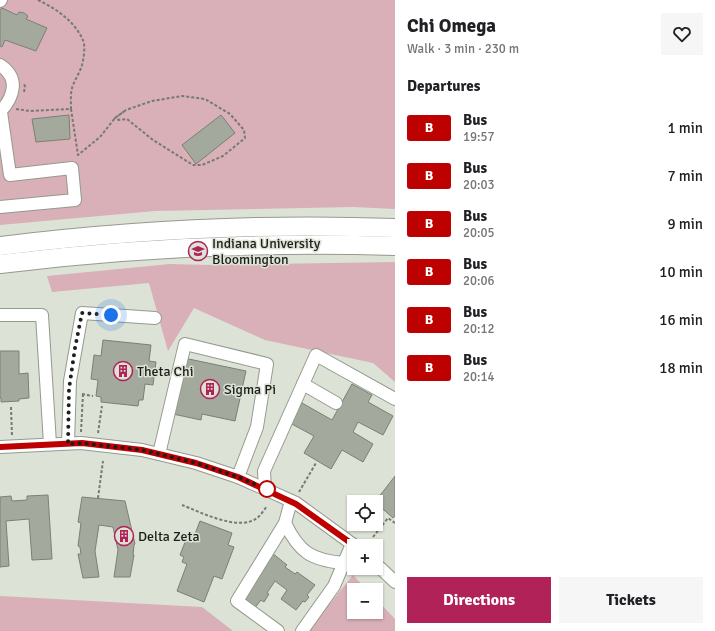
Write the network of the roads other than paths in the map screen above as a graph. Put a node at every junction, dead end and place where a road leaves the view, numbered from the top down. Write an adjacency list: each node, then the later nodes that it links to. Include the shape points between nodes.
1 (0, 65): 2 (street, via 8,71 13,90)
2 (0, 112): 3 (street)
3 (5, 176): 4 (street, via 72,168 75,200)
4 (0, 207)
5 (395, 228): 6 (highway, via 296,227 202,230 99,236)
6 (0, 246)
7 (395, 246): 8 (highway, via 209,247 92,254)
8 (0, 264)
9 (0, 315): 14 (street, via 42,315)
10 (155, 318): 15 (street, via 82,313 70,385)
11 (303, 384): 12 (street, via 316,355); 13 (street); 19 (street, via 264,471)
12 (395, 399)
13 (336, 403)
14 (50, 444): 15 (street); 16 (street)
15 (68, 444): 17 (street, via 82,443)
16 (0, 446)
17 (159, 454): 18 (street); 18 (street, via 185,344 267,364 257,427)
18 (238, 477): 19 (street)
19 (265, 489): 20 (street)
20 (291, 501): 21 (street); 22 (street)
21 (285, 523): 24 (street, via 292,537 311,556); 27 (street, via 237,601)
22 (347, 541)
23 (347, 556): 24 (street)
24 (343, 563): 28 (street, via 334,586)
25 (383, 571): 26 (street)
26 (395, 582)
27 (278, 631)
28 (302, 631)

